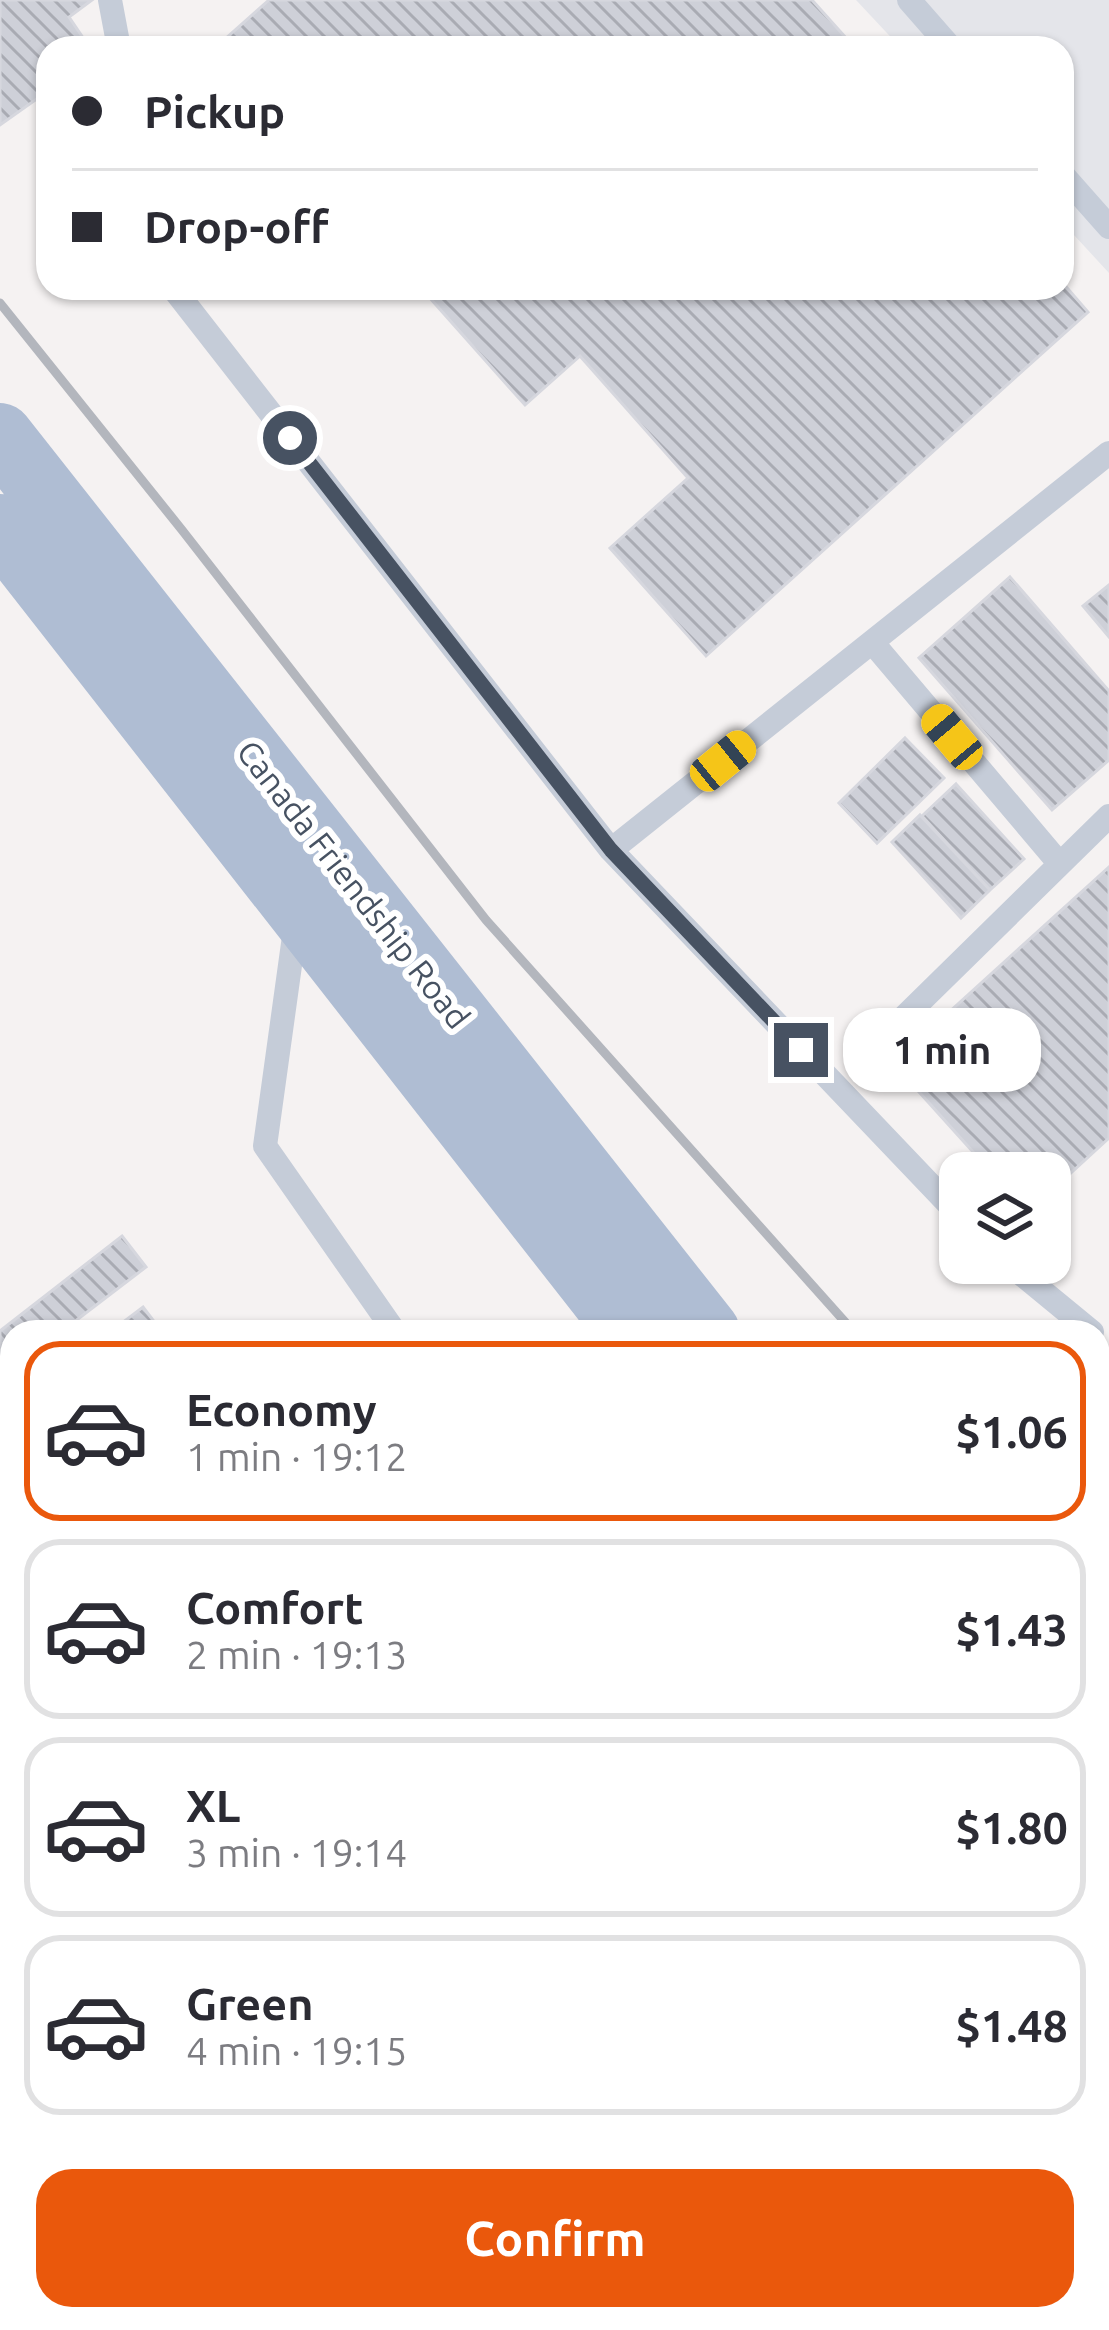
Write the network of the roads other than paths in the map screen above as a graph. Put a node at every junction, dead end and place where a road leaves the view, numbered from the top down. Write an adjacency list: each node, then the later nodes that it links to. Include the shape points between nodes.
1 (110, 0): 3 (lane)
2 (909, 0): 4 (lane)
3 (117, 36)
4 (940, 36)
5 (1074, 188): 6 (lane)
6 (1109, 227)
7 (182, 300): 13 (lane)
8 (0, 436): 21 (main road, Canada Friendship Road)
9 (1109, 453): 11 (lane)
10 (0, 527): 15 (main road, Canada Friendship Road)
11 (872, 642): 13 (lane); 14 (lane)
12 (1109, 816): 14 (lane)
13 (611, 850): 17 (lane)
14 (1058, 863): 16 (lane)
15 (298, 908): 19 (lane, via 265,1147); 20 (main road, Canada Friendship Road)
16 (890, 1031)
17 (939, 1194)
18 (1033, 1284): 22 (lane)
19 (387, 1320)
20 (621, 1320)
21 (698, 1320)
22 (1077, 1320)

